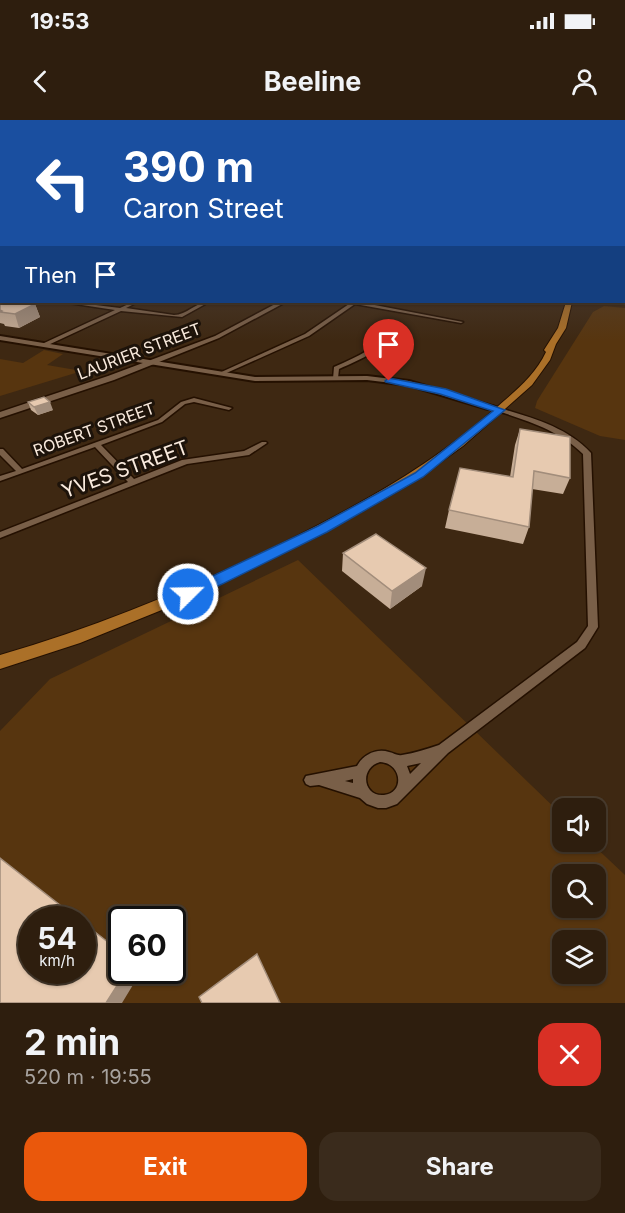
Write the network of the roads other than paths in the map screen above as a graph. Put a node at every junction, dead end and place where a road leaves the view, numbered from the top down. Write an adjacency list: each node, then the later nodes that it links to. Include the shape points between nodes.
1 (72, 303): 8 (street)
2 (134, 303): 8 (street)
3 (205, 303): 8 (street, via 182,316)
4 (281, 303): 13 (main road, LAURIER STREET, via 217,337)
5 (353, 303): 14 (street, via 307,335)
6 (359, 303): 9 (street)
7 (569, 303): 17 (main road, via 562,328 543,364)
8 (120, 309): 12 (street)
9 (461, 322)
10 (397, 328): 15 (street, via 361,357 336,368)
11 (0, 338): 12 (street)
12 (44, 345): 13 (street)
13 (150, 363): 14 (street); 18 (main road, LAURIER STREET)
14 (220, 374): 15 (street, via 261,380)
15 (335, 378): 17 (street, via 409,383)
16 (229, 408): 20 (street, ROBERT STREET, via 194,400 183,403 160,421)
17 (495, 409): 26 (main road, via 443,459 323,529 159,606); 27 (street, via 559,430 587,453 593,627 580,645)
18 (0, 415)
19 (264, 443): 24 (street, YVES STREET, via 246,453 184,462)
20 (96, 444): 22 (street, ROBERT STREET); 24 (street)
21 (0, 451): 22 (street)
22 (20, 471): 23 (street, ROBERT STREET)
23 (0, 479)
24 (132, 482): 25 (street, YVES STREET)
25 (0, 535)
26 (0, 662)
27 (444, 749): 28 (street); 30 (street)
28 (396, 762): 29 (street, via 374,757); 30 (street, via 404,774)
29 (360, 772): 31 (street); 31 (street, via 315,780)
30 (404, 789): 31 (street, via 387,801)
31 (365, 793)

